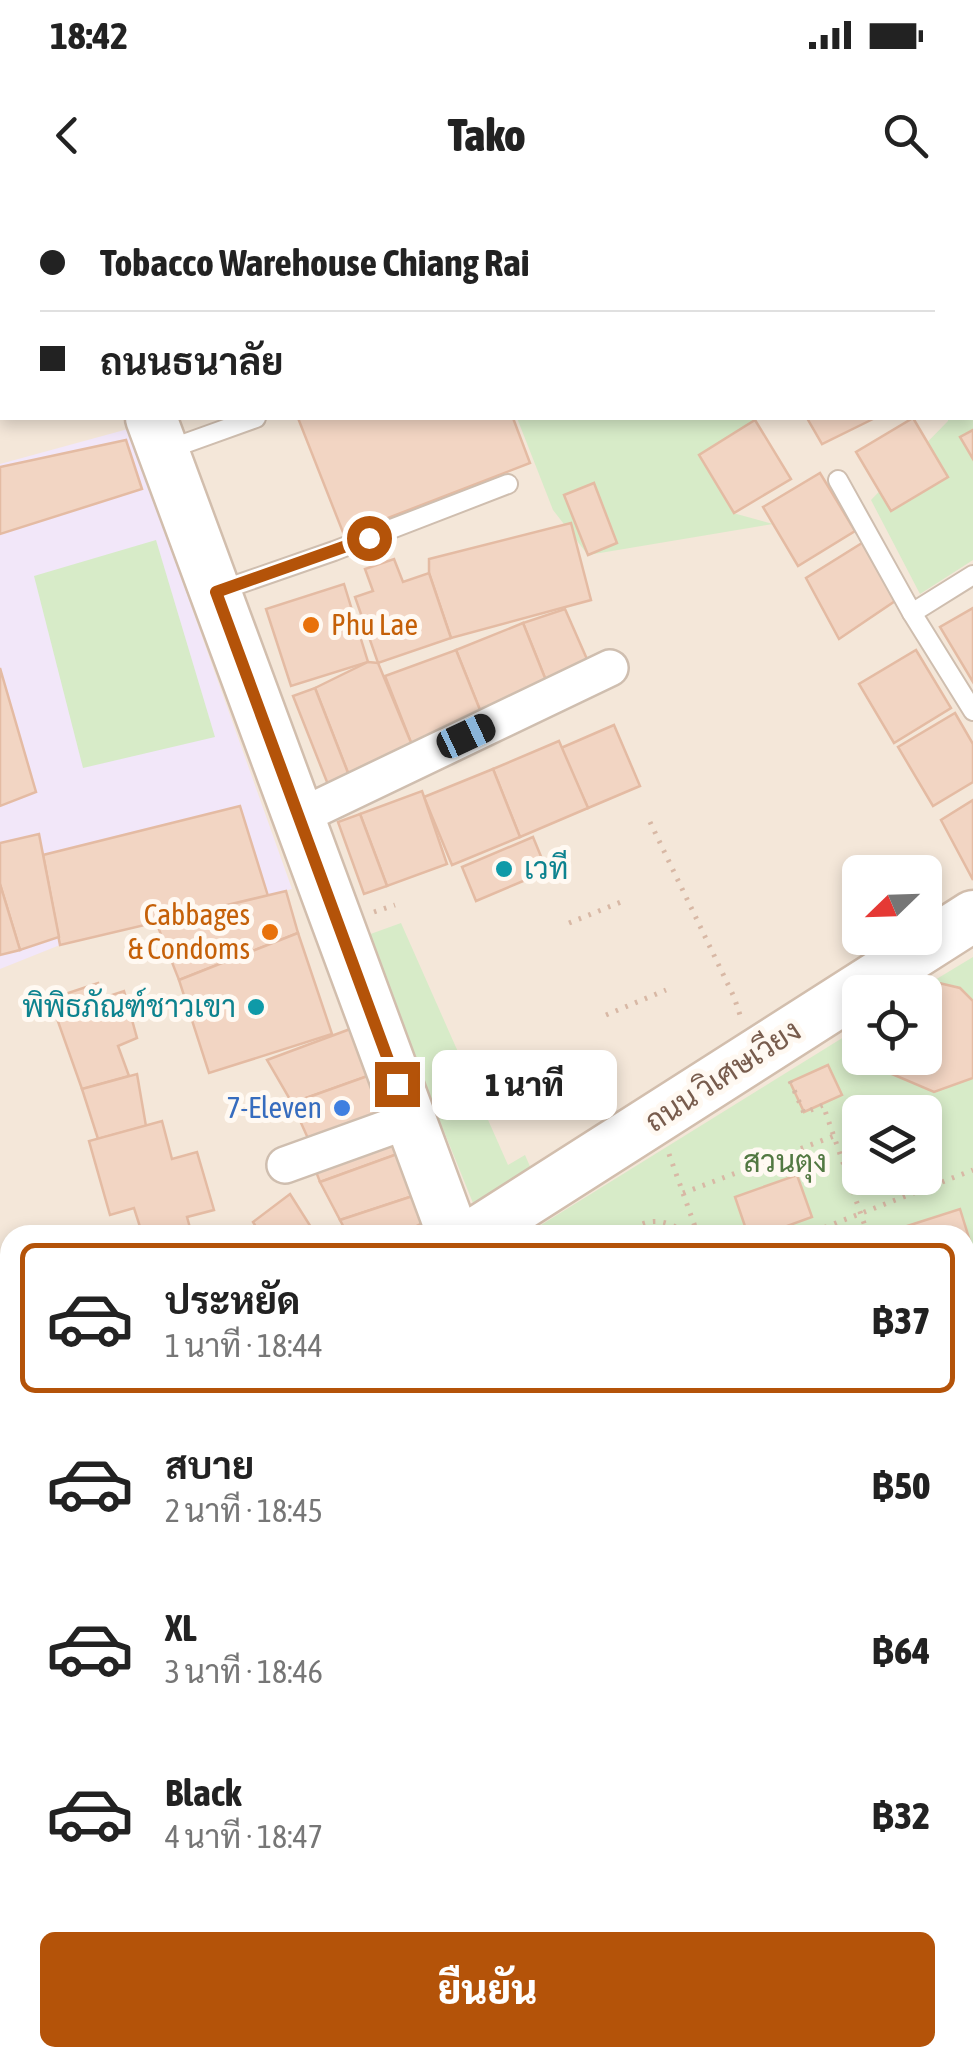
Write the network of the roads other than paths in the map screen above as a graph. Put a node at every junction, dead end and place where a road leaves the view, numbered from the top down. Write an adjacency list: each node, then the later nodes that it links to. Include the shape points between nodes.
1 (239, 420): 2 (lane)
2 (157, 434): 6 (street)
3 (838, 480): 7 (lane)
4 (508, 484): 6 (lane)
5 (973, 575): 7 (lane)
6 (216, 592): 10 (street)
7 (912, 613): 9 (lane)
8 (610, 668): 10 (street)
9 (973, 711)
10 (299, 817): 12 (street)
11 (973, 916): 15 (street, ถนน วิเศษเวียง, via 754,1037 656,1119)
12 (410, 1120): 13 (street); 14 (street)
13 (285, 1165)
14 (449, 1225)
15 (490, 1225)

